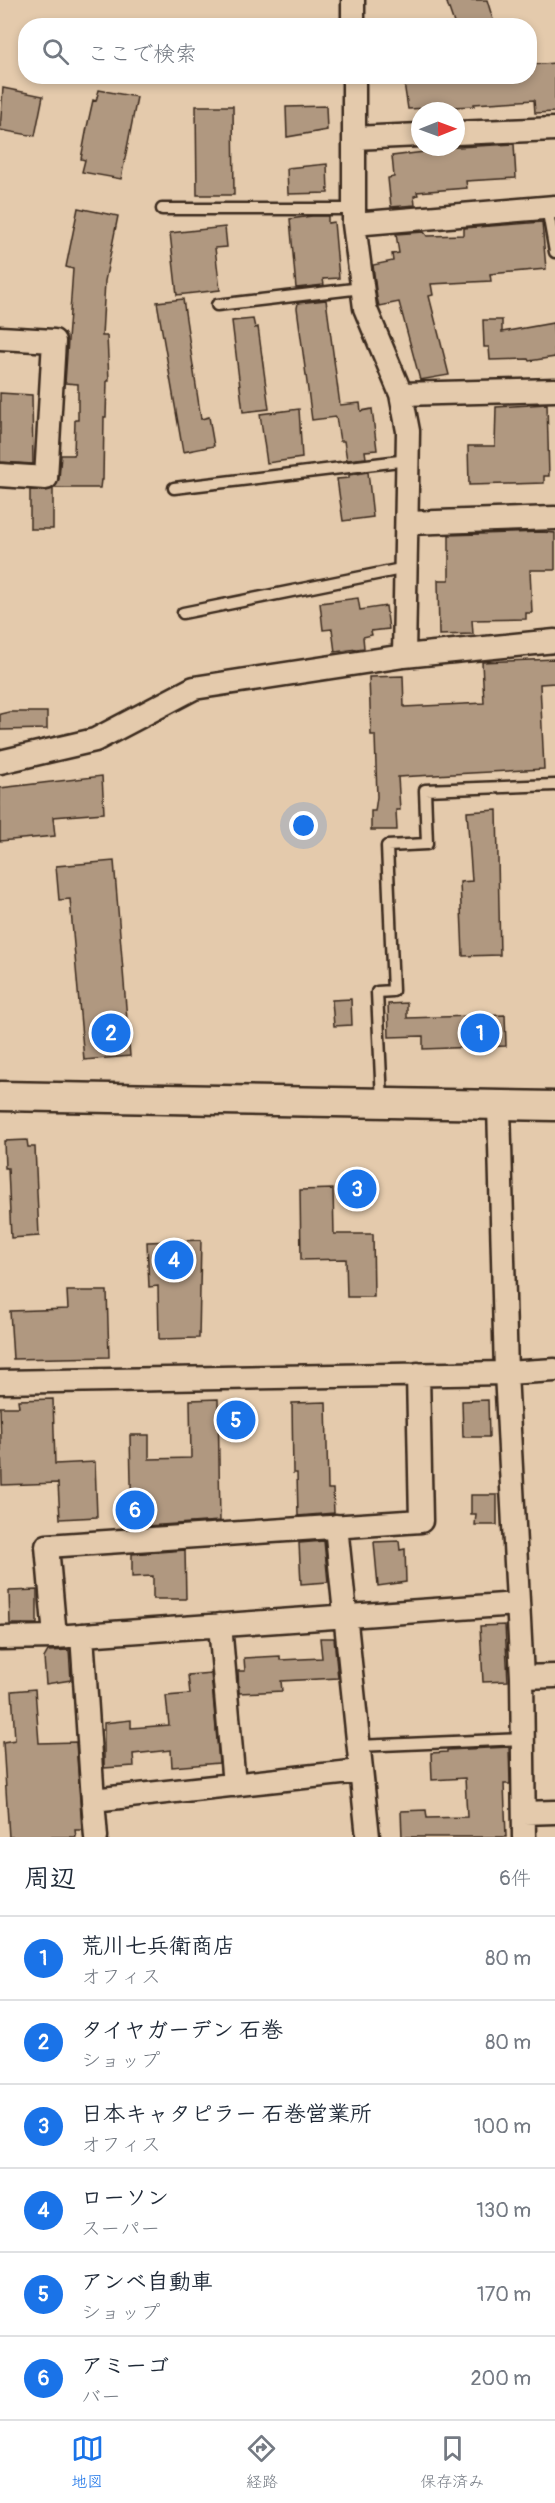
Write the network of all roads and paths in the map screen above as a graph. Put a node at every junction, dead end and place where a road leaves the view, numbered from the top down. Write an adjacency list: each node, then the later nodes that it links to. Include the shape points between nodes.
1 (353, 0): 2 (street)
2 (353, 18)
3 (354, 84): 7 (street)
4 (555, 129): 5 (street)
5 (465, 133)
6 (411, 135): 7 (street)
7 (354, 138): 10 (street)
8 (551, 207): 10 (street); 11 (lane)
9 (162, 209): 10 (lane)
10 (354, 217): 12 (street)
11 (555, 252)
12 (362, 288): 13 (lane); 16 (street, via 365,309)
13 (217, 305)
14 (0, 338): 18 (street, via 54,341 46,478)
15 (555, 390): 16 (street)
16 (401, 394): 17 (street, via 408,431)
17 (408, 460): 19 (lane); 21 (street)
18 (0, 475)
19 (174, 488)
20 (555, 518): 21 (street)
21 (406, 523): 22 (street)
22 (406, 568): 23 (lane); 25 (street)
23 (183, 613)
24 (555, 641): 25 (street)
25 (404, 656): 26 (street, via 194,688 95,740)
26 (0, 762)
27 (555, 785): 29 (lane, via 424,790 427,844 387,846 393,992 377,992)
28 (0, 1096): 29 (street)
29 (382, 1104): 30 (street)
30 (499, 1106): 31 (street); 33 (street)
31 (555, 1106)
32 (555, 1370): 33 (street)
33 (506, 1373): 34 (street); 37 (street)
34 (418, 1374): 35 (street); 36 (street, via 421,1521)
35 (0, 1382)
36 (336, 1526): 38 (street); 41 (street, via 47,1546)
37 (518, 1604): 38 (street); 44 (street)
38 (347, 1617): 39 (street); 46 (street)
39 (220, 1625): 40 (street); 48 (street)
40 (82, 1635): 41 (street); 49 (street)
41 (55, 1637): 42 (street)
42 (0, 1638)
43 (555, 1676): 44 (street)
44 (522, 1677): 45 (street)
45 (523, 1739): 46 (lane); 51 (street)
46 (358, 1746): 47 (street)
47 (360, 1771): 48 (street); 53 (street)
48 (234, 1785): 49 (street)
49 (93, 1800): 52 (street)
50 (555, 1812): 51 (street)
51 (524, 1813): 54 (street)
52 (96, 1837)
53 (368, 1837)
54 (524, 1837)

